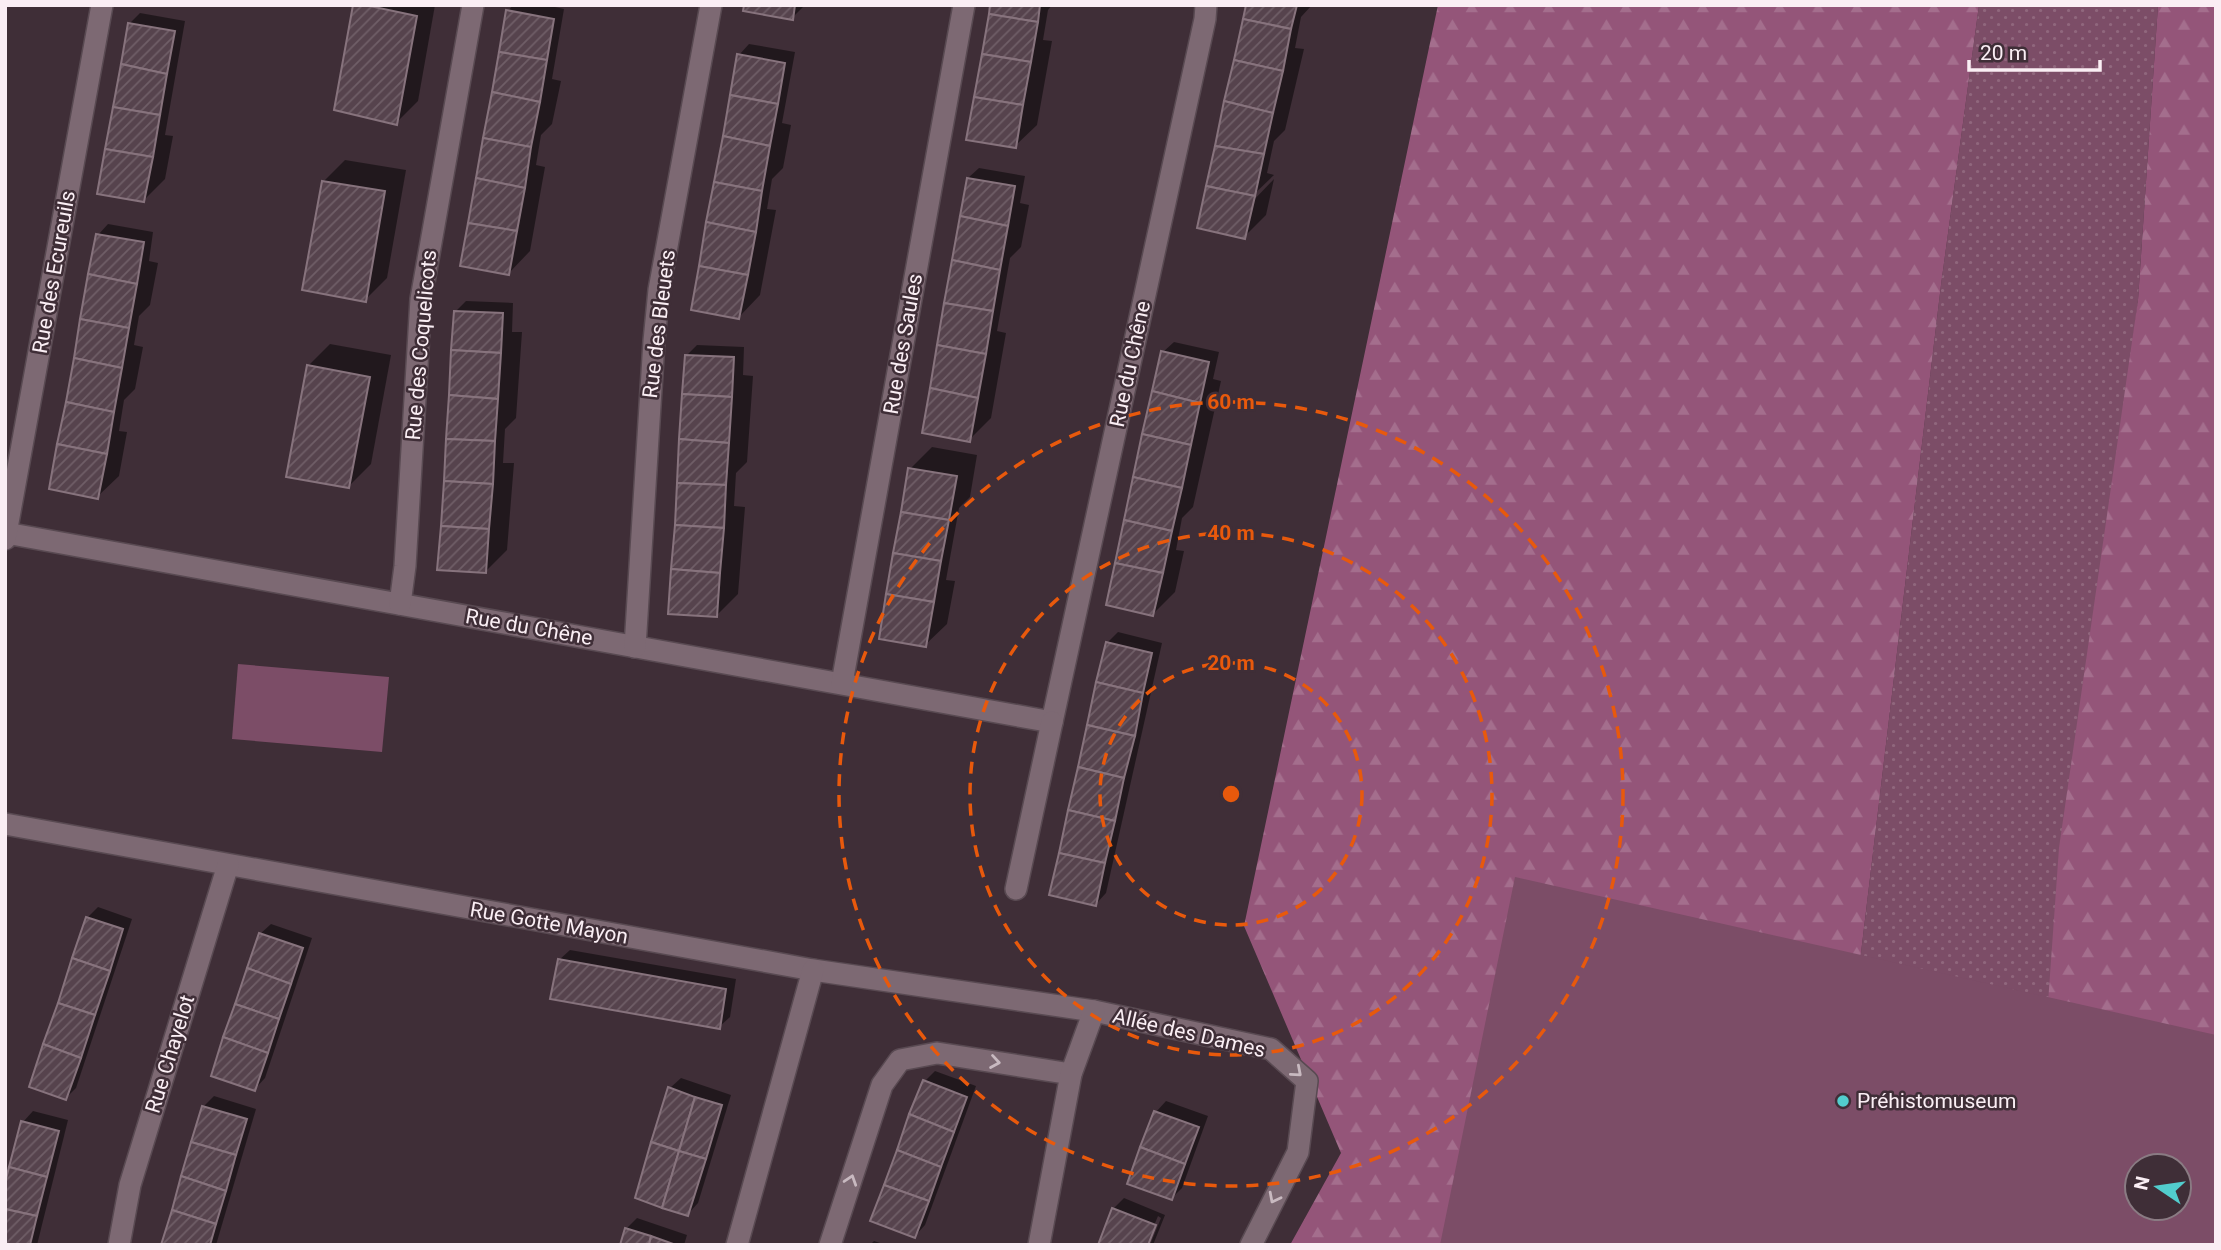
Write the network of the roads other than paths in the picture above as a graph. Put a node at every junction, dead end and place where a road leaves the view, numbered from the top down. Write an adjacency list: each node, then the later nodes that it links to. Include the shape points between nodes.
1 (102, 5): 6 (street, Rue des Ecureuils)
2 (473, 5): 7 (street, Rue des Coquelicots, via 421,299)
3 (711, 5): 8 (street, Rue des Bleuets, via 659,290)
4 (964, 5): 9 (street, Rue des Saules)
5 (1206, 5): 10 (street, Rue du Chêne)
6 (6, 536): 7 (street, Rue du Chêne)
7 (400, 604): 8 (street, Rue du Chêne)
8 (635, 646): 9 (street, Rue du Chêne)
9 (842, 683): 10 (street, Rue du Chêne)
10 (1052, 722): 13 (street, Rue du Chêne)
11 (5, 824): 12 (street, Rue Gotte Mayon)
12 (228, 865): 14 (street, Rue Gotte Mayon); 17 (street, Rue Chayelot, via 130,1185)
13 (1017, 889)
14 (813, 970): 15 (street, Allée des Dames); 18 (street)
15 (1094, 1011): 16 (street, Allée des Dames); 21 (street, Allée des Dames, one-way to 21, via 1271,1049 1307,1081 1297,1152)
16 (1071, 1074): 19 (street, one-way to 16, via 882,1085 900,1060 937,1053); 20 (street, Allée des Dames)
17 (119, 1245)
18 (737, 1245)
19 (830, 1245)
20 (1038, 1245)
21 (1251, 1245)

